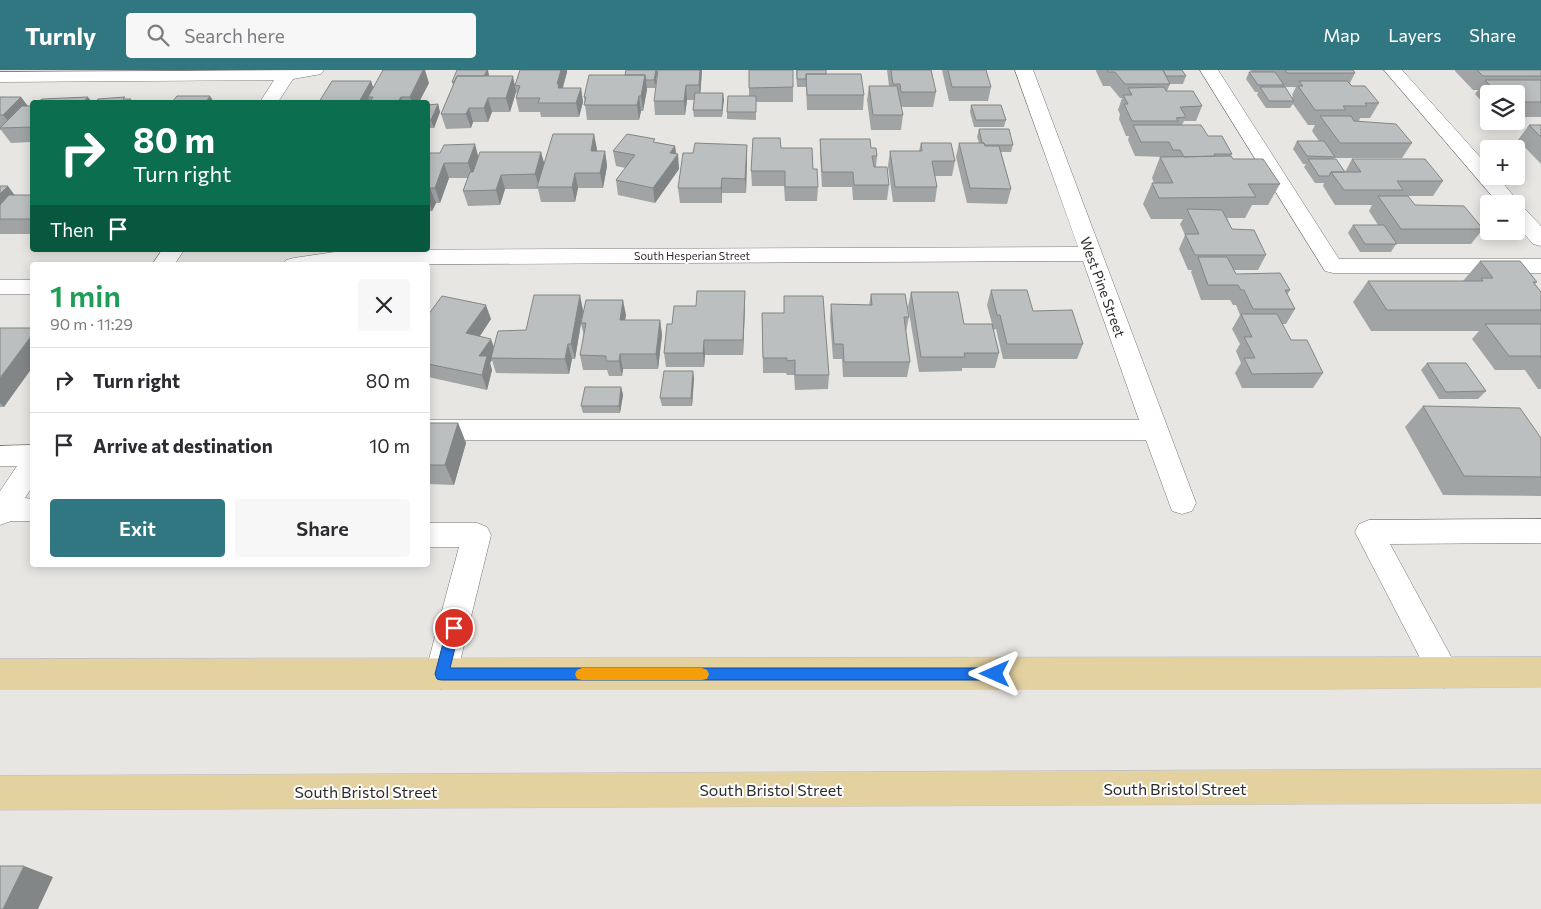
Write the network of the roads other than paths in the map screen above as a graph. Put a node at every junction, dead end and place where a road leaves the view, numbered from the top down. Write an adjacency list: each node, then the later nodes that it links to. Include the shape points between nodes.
1 (315, 70): 5 (street)
2 (1024, 70): 11 (street, West Pine Street)
3 (1209, 70): 13 (street, via 1333,266)
4 (1393, 70): 8 (street)
5 (289, 72): 6 (street); 7 (street)
6 (0, 77)
7 (270, 100)
8 (1502, 195)
9 (1525, 221): 10 (street)
10 (1541, 239)
11 (1091, 254): 12 (street, South Hesperian Street, via 354,256); 17 (street, West Pine Street)
12 (314, 262)
13 (1541, 266)
14 (0, 287): 15 (street)
15 (30, 287)
16 (430, 430): 17 (street)
17 (1155, 430): 21 (street, West Pine Street)
18 (30, 455): 19 (street)
19 (0, 456)
20 (30, 468): 23 (street)
21 (1182, 504)
22 (30, 510): 23 (street)
23 (1, 512)
24 (1541, 531): 27 (street, via 1368,532)
25 (430, 535): 29 (street, via 477,536)
26 (1541, 672): 27 (main road)
27 (1444, 673): 29 (main road)
28 (0, 674): 29 (main road)
29 (441, 674)
30 (1541, 786): 31 (main road, South Bristol Street)
31 (0, 793)

